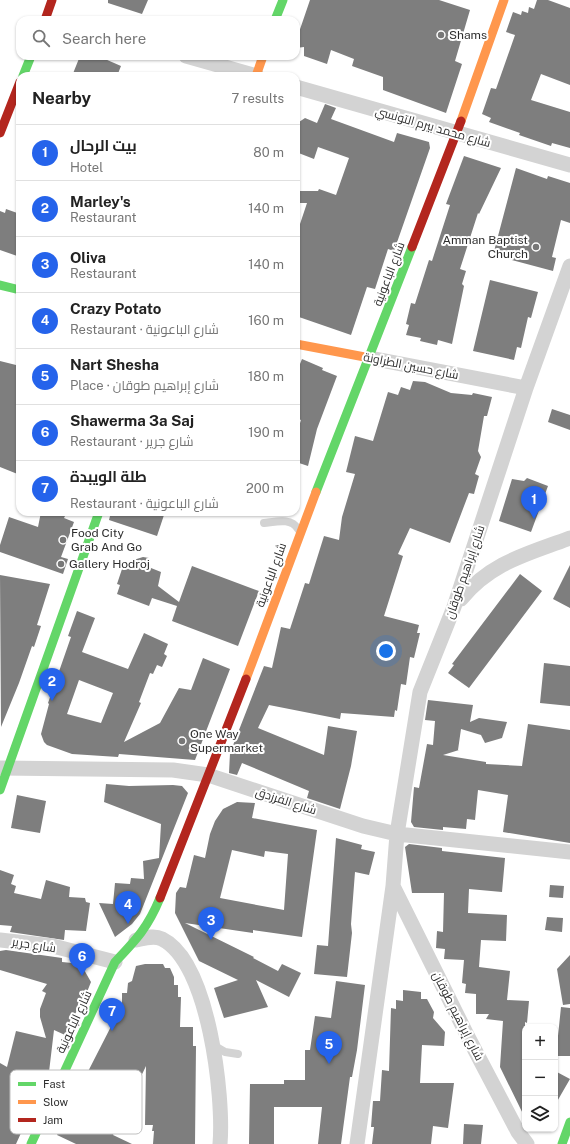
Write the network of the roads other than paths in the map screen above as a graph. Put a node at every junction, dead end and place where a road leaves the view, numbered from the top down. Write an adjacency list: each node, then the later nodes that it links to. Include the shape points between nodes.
1 (52, 0): 4 (street)
2 (283, 0): 5 (street)
3 (504, 0): 15 (street, شارع الباعونية)
4 (50, 16)
5 (277, 16)
6 (28, 60): 9 (street)
7 (200, 60): 10 (street)
8 (262, 60): 11 (street)
9 (24, 72)
10 (243, 72)
11 (258, 72)
12 (300, 88): 15 (street, شارع محمد بيرم التونسي)
13 (16, 92): 14 (street)
14 (0, 132)
15 (456, 134): 16 (street, شارع محمد بيرم التونسي); 21 (street, شارع الباعونية)
16 (570, 165)
17 (570, 266): 22 (street, شارع إبراهيم طوقان)
18 (0, 285): 19 (street)
19 (16, 289)
20 (300, 345): 21 (street, شارع حسين الطراونة)
21 (370, 358): 22 (street, شارع حسين الطراونة); 25 (street, شارع الباعونية)
22 (526, 388): 27 (street, شارع إبراهيم طوقان)
23 (98, 516): 28 (street)
24 (264, 524): 25 (lane, via 291,522 296,525)
25 (299, 533): 29 (street, شارع الباعونية)
26 (570, 538): 27 (street, via 503,563 473,584)
27 (454, 607): 31 (street, شارع إبراهيم طوقان, via 420,692)
28 (4, 768): 29 (street, شارع الفرزدق, via 172,770); 30 (street)
29 (208, 775): 31 (street, شارع الفرزدق, via 362,826); 35 (street, شارع الباعونية, via 151,920)
30 (0, 790)
31 (397, 834): 32 (street, شارع الفرزدق); 33 (street, شارع إبراهيم طوقان)
32 (570, 852)
33 (393, 886): 44 (street, شارع إبراهيم طوقان); 45 (street, شارع إبراهيم طوقان, via 468,1037 518,1132)
34 (0, 940): 36 (street, شارع جرير, via 53,946)
35 (136, 940): 36 (street, شارع الباعونية); 37 (street, via 151,937 162,939 182,955 197,990)
36 (115, 962): 39 (street, شارع الباعونية)
37 (213, 1045): 38 (lane, via 225,1052); 43 (street, via 220,1091)
38 (238, 1054)
39 (65, 1070)
40 (570, 1122): 46 (street)
41 (36, 1134): 42 (street, شارع الباعونية)
42 (31, 1144)
43 (220, 1144)
44 (357, 1144)
45 (527, 1144)
46 (562, 1144)

